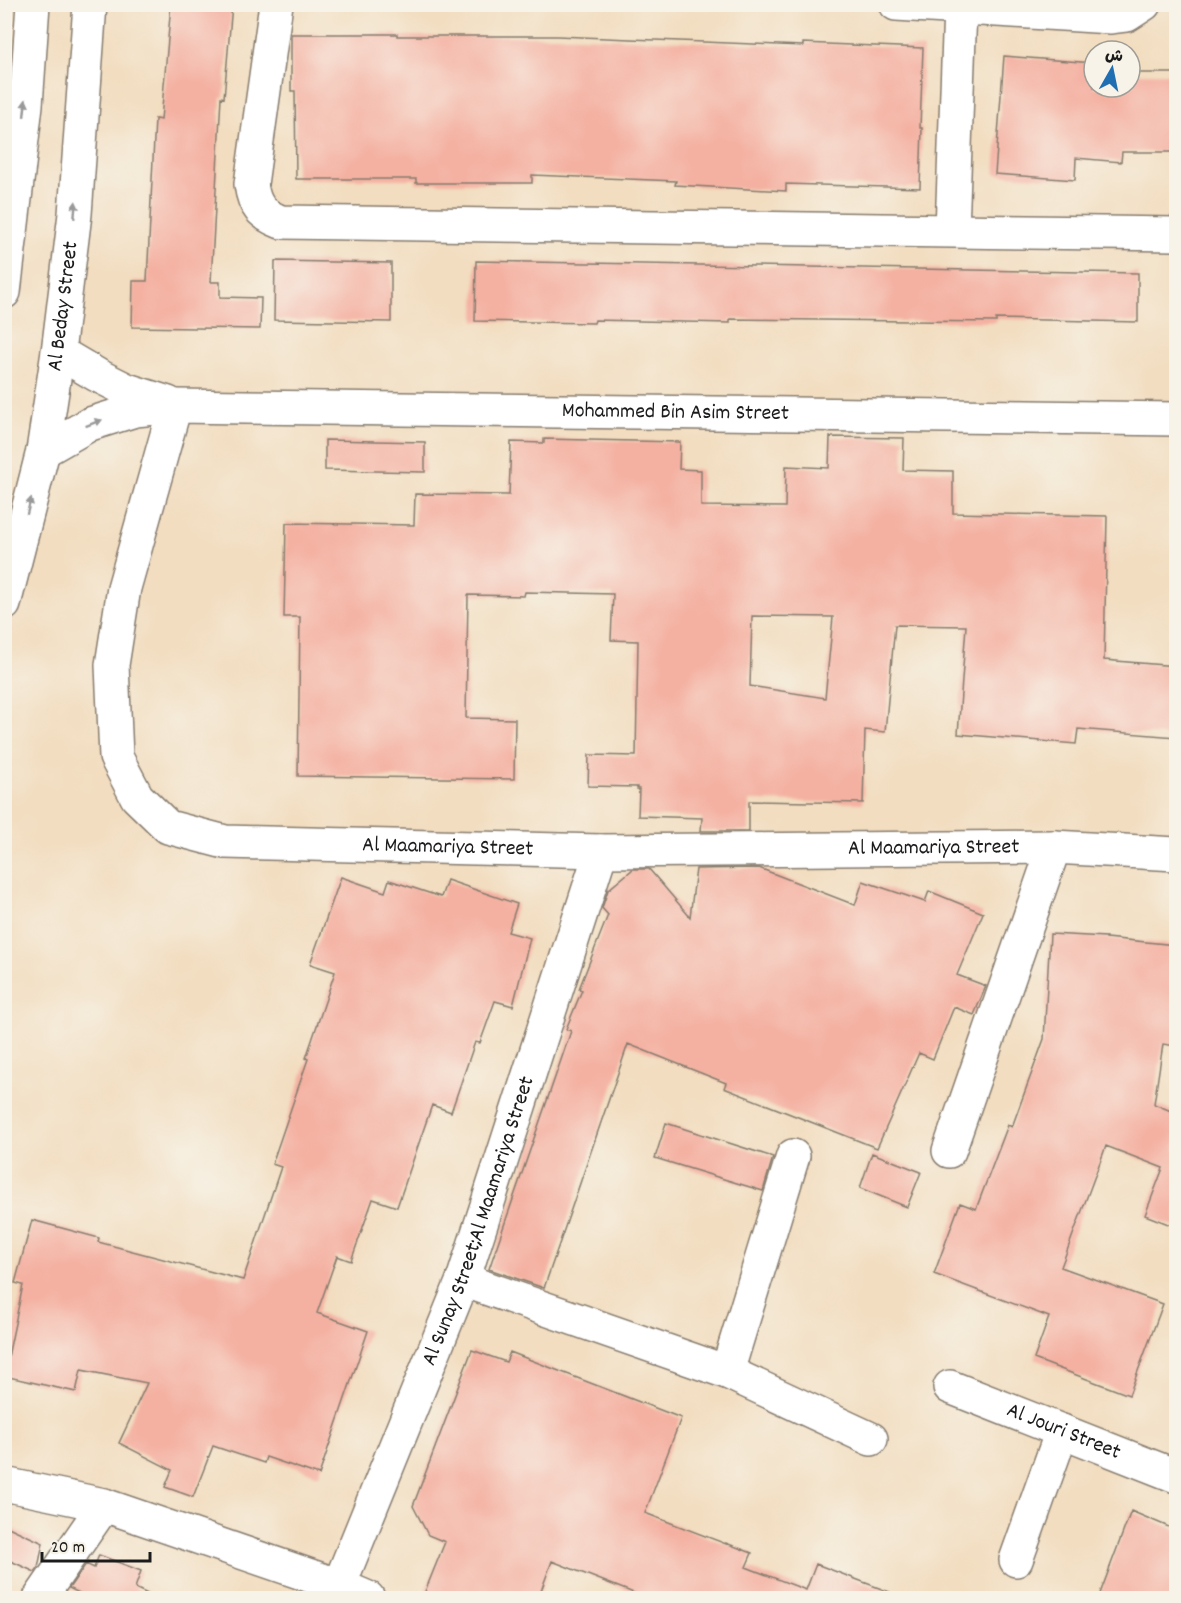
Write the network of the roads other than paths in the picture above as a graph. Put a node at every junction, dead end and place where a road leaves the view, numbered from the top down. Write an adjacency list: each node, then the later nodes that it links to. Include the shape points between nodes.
1 (33, 4): 9 (main road, one-way to 1, via 26,105)
2 (90, 4): 10 (main road, Al Beday Street, one-way to 2, via 75,214)
3 (276, 4): 7 (main road, via 251,184 259,208 281,222)
4 (896, 4): 6 (main road)
5 (1144, 4): 6 (main road, via 1127,15 1111,17)
6 (960, 8): 7 (main road)
7 (952, 231): 8 (main road)
8 (1176, 234)
9 (4, 292)
10 (58, 352): 12 (main road, Mohammed Bin Asim Street, via 127,390); 14 (main road, Al Beday Street)
11 (1176, 405): 13 (main road)
12 (175, 406): 13 (main road, Mohammed Bin Asim Street); 14 (main road, Mohammed Bin Asim Street, one-way to 12, via 90,424 135,410); 17 (main road, Al Maamariya Street, via 124,588 112,664 116,757 137,797 168,827 225,842)
13 (1176, 419)
14 (43, 451): 15 (main road, Al Beday Street, one-way to 14)
15 (4, 604)
16 (1054, 847): 17 (main road, Al Maamariya Street); 18 (main road, Al Maamariya Street); 19 (main road)
17 (601, 851): 21 (main road, Al Sunay Street;Al Maamariya Street)
18 (1176, 854)
19 (949, 1151)
20 (793, 1156): 22 (main road)
21 (463, 1280): 22 (main road); 30 (main road, Al Sunay Street;Al Maamariya Street)
22 (727, 1372): 25 (main road)
23 (950, 1387): 24 (main road, Al Jouri Street)
24 (1062, 1431): 26 (main road, Al Jouri Street); 29 (main road)
25 (871, 1438)
26 (1176, 1476)
27 (4, 1484): 28 (main road)
28 (104, 1505): 30 (main road); 31 (main road)
29 (1016, 1560)
30 (348, 1594)
31 (40, 1599)

